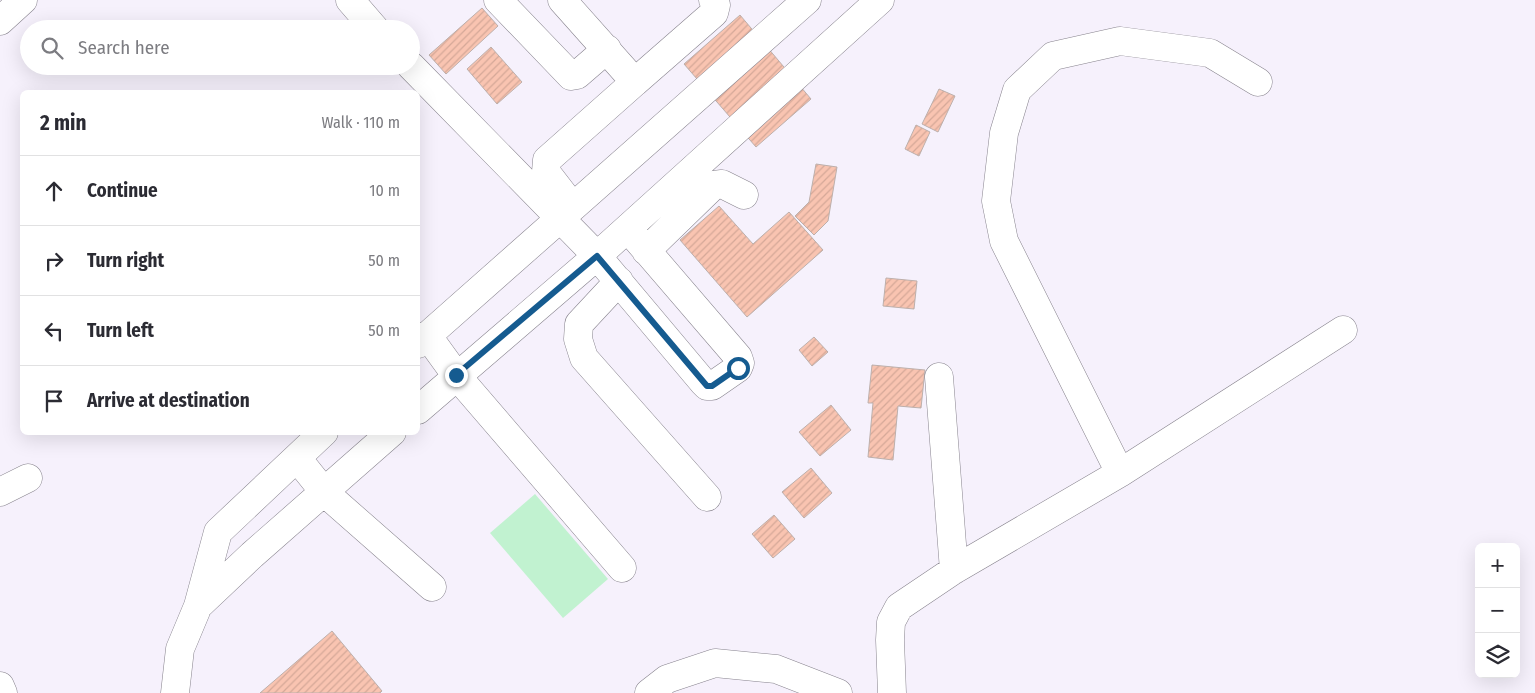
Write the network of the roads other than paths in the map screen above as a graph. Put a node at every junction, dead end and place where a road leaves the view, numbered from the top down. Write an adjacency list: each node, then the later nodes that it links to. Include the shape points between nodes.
1 (23, 0): 9 (lane)
2 (350, 0): 8 (lane)
3 (498, 0): 10 (lane, via 572,76)
4 (562, 0): 10 (lane)
5 (713, 0): 12 (lane, via 716,5 714,13)
6 (807, 0): 15 (lane)
7 (880, 0): 16 (lane)
8 (367, 20)
9 (0, 21)
10 (607, 49): 12 (lane)
11 (420, 75): 15 (lane)
12 (635, 82): 15 (lane, via 547,160 546,172)
13 (1258, 82): 28 (lane, via 1210,53 1120,41 1053,56 1017,90 1004,133 996,201 1004,241)
14 (744, 196): 17 (lane, via 718,184)
15 (566, 213): 18 (lane); 21 (lane)
16 (628, 229): 17 (lane); 18 (lane)
17 (646, 251): 19 (lane, via 738,357 738,368 712,386 707,386)
18 (597, 256): 19 (lane); 22 (lane)
19 (619, 281): 32 (lane, via 579,324 578,339 584,358)
20 (1343, 330): 28 (lane)
21 (422, 339): 22 (lane)
22 (456, 375): 24 (lane); 33 (lane)
23 (939, 377): 34 (lane)
24 (420, 408)
25 (321, 435): 27 (lane)
26 (389, 435): 31 (lane)
27 (297, 458): 31 (lane); 36 (lane, via 218,532)
28 (1120, 473): 34 (lane)
29 (28, 478): 30 (lane)
30 (0, 492)
31 (325, 493): 35 (lane); 36 (lane)
32 (707, 497)
33 (622, 568)
34 (954, 570): 42 (lane, via 899,607 891,622)
35 (432, 587)
36 (198, 606): 39 (lane, via 180,649)
37 (0, 686): 38 (lane)
38 (3, 693)
39 (176, 693)
40 (648, 693): 41 (lane, via 667,679 715,663 776,669)
41 (838, 693)
42 (892, 693)

